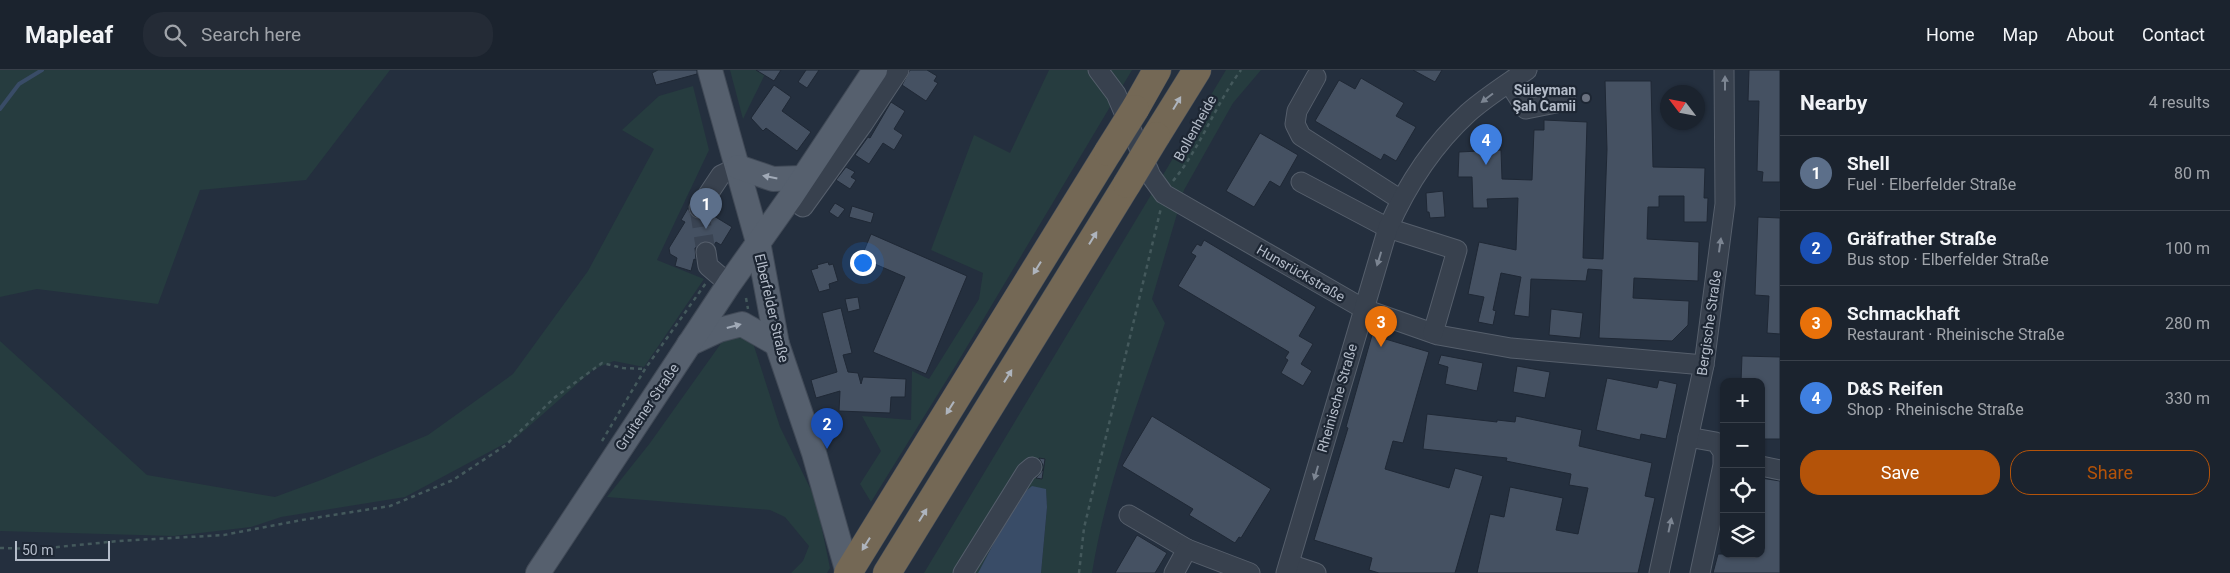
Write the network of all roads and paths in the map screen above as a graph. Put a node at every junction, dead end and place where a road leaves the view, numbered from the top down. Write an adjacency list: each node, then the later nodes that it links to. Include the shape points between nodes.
1 (710, 70): 13 (main road, Elberfelder Straße)
2 (875, 70): 16 (main road, Gruitener Straße)
3 (898, 70): 16 (street, via 864,124)
4 (1098, 70): 15 (street, Hunsrückstraße, via 1116,94 1150,176)
5 (1157, 70): 40 (highway, one-way to 40, bridge)
6 (1197, 70): 37 (highway, one-way to 6, bridge)
7 (1241, 70): 15 (path, Bollenheide, via 1200,143)
8 (1527, 70): 11 (street, Rheinische Straße)
9 (1724, 70): 27 (street, Bergische Straße, one-way to 9, via 1726,204)
10 (1316, 78): 17 (street, via 1297,111 1295,124 1301,136)
11 (1509, 82): 12 (street, via 1526,109); 17 (street, Rheinische Straße, one-way to 17, via 1469,112 1443,138)
12 (1566, 101)
13 (738, 167): 16 (main road, one-way to 13, via 773,178); 18 (street, via 721,175); 20 (main road, Elberfelder Straße)
14 (1301, 182): 19 (street)
15 (1164, 194): 23 (street, Hunsrückstraße); 42 (path, via 1084,528)
16 (798, 195): 20 (main road, Gruitener Straße)
17 (1401, 200): 19 (street, Rheinische Straße)
18 (700, 208)
19 (1388, 228): 23 (street, Rheinische Straße, one-way to 23); 24 (street, via 1457,250)
20 (758, 242): 22 (main road, Gruitener Straße); 26 (main road, Elberfelder Straße)
21 (706, 252): 22 (street, via 708,266)
22 (721, 277): 25 (main road, Gruitener Straße); 35 (path, via 645,369 602,363 554,398 506,446 453,480 390,506 224,535 37,549)
23 (1364, 309): 24 (street, Hunsrückstraße); 38 (street, Rheinische Straße, one-way to 38)
24 (1433, 333): 27 (street, Hunsrückstraße, via 1511,348)
25 (689, 344): 26 (main road, one-way to 26, via 719,330 742,324); 39 (main road, Gruitener Straße)
26 (777, 344): 40 (main road, Elberfelder Straße, via 814,453)
27 (1704, 365): 28 (street, Bergische Straße)
28 (1688, 437): 29 (street, via 1716,442); 46 (street, Bergische Straße, one-way to 28)
29 (1720, 447)
30 (1032, 467): 41 (street)
31 (1765, 467): 33 (street)
32 (1722, 468): 47 (street)
33 (1780, 470)
34 (1129, 515): 36 (street)
35 (0, 548)
36 (1187, 549): 43 (street); 44 (street)
37 (892, 565)
38 (1288, 568): 45 (street)
39 (538, 573)
40 (848, 573)
41 (963, 573)
42 (1079, 573)
43 (1174, 573)
44 (1250, 573)
45 (1316, 573)
46 (1659, 573)
47 (1700, 573)

